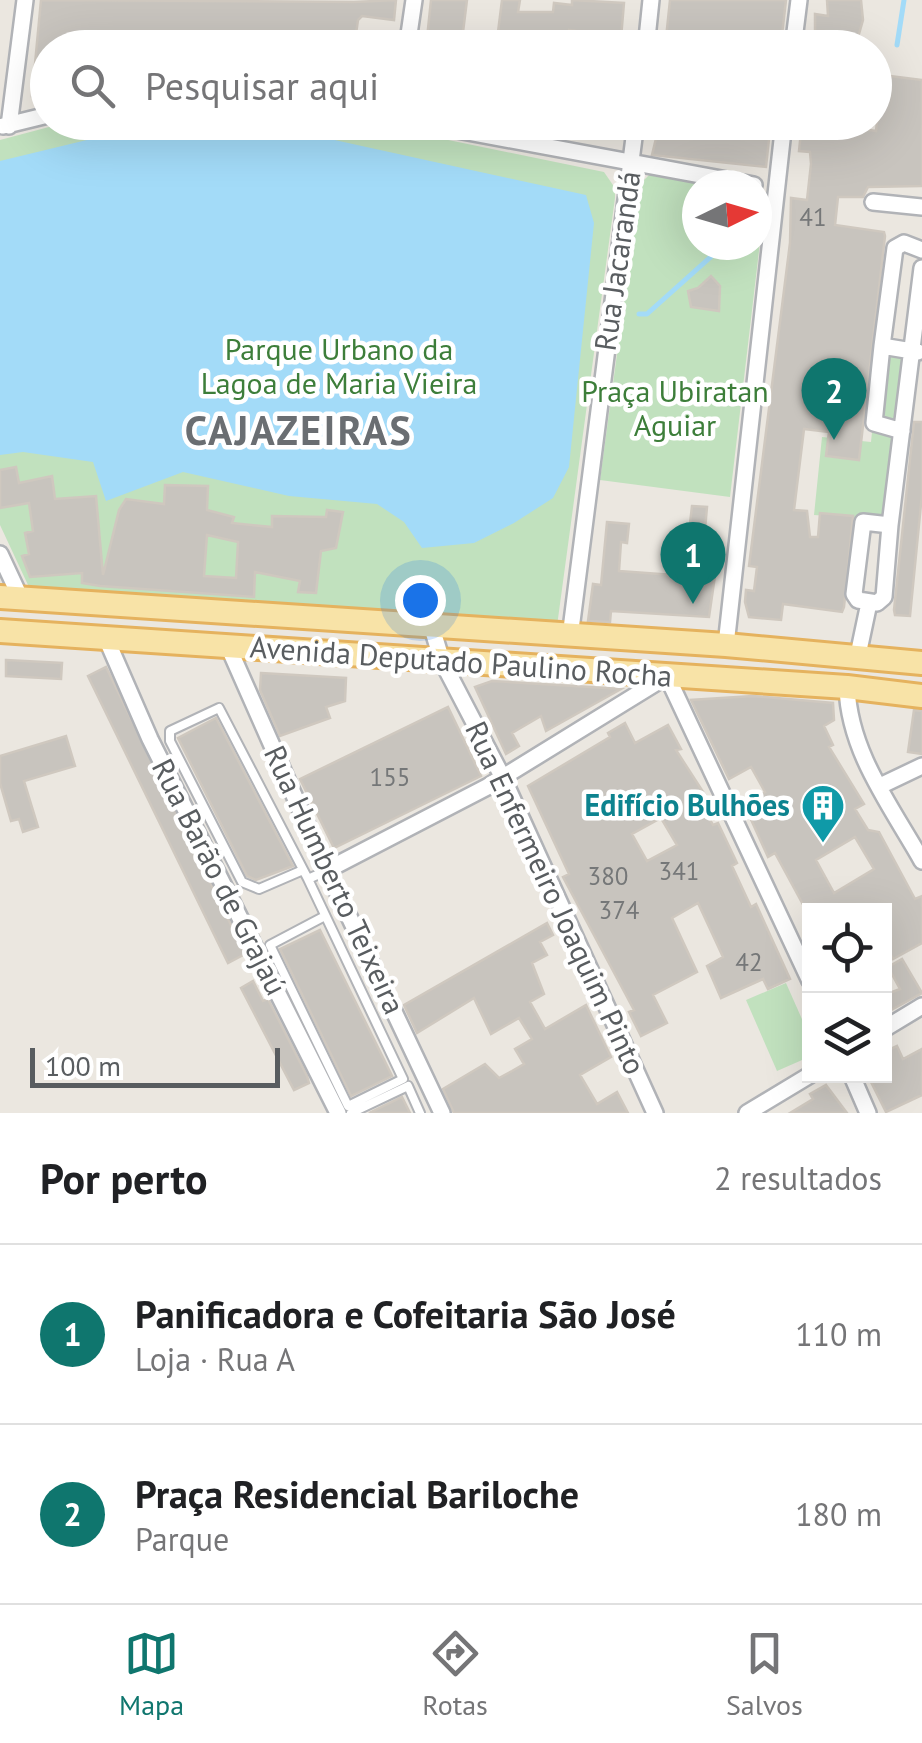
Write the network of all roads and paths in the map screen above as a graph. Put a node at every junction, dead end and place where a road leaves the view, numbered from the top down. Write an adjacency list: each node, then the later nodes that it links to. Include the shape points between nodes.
1 (25, 0): 9 (street)
2 (414, 0): 5 (street)
3 (651, 0): 6 (street)
4 (799, 0): 7 (street)
5 (410, 30)
6 (648, 30)
7 (796, 30)
8 (30, 120): 9 (street)
9 (4, 126)
10 (503, 140): 13 (street)
11 (634, 140): 13 (street, Rua Jacarandá)
12 (782, 140): 16 (street)
13 (631, 166): 14 (street); 31 (street, Rua Jacarandá)
14 (682, 174)
15 (772, 187): 16 (street)
16 (777, 188): 33 (street)
17 (873, 202): 18 (street)
18 (922, 206)
19 (922, 250): 21 (street, via 904,243 896,248)
20 (922, 268): 22 (street)
21 (882, 346): 22 (street); 24 (street, via 874,423)
22 (917, 352): 23 (street)
23 (914, 392): 24 (street)
24 (902, 431): 25 (street)
25 (890, 524): 28 (street, via 884,597); 28 (street, via 860,526 854,594)
26 (0, 554): 27 (street)
27 (10, 598): 29 (main road, Avenida Deputado Paulino Rocha)
28 (869, 603): 35 (street)
29 (432, 628): 31 (main road, Avenida Deputado Paulino Rocha); 36 (street, Rua Enfermeiro Joaquim Pinto)
30 (0, 631): 32 (main road, Avenida Deputado Paulino Rocha)
31 (570, 637): 33 (main road, Avenida Deputado Paulino Rocha)
32 (106, 638): 34 (main road, Avenida Deputado Paulino Rocha); 54 (street, Rua Barão de Grajaú)
33 (726, 645): 35 (main road, Avenida Deputado Paulino Rocha)
34 (228, 646): 36 (main road, Avenida Deputado Paulino Rocha); 46 (street, Rua Humberto Teixeira)
35 (858, 655): 37 (main road, Avenida Deputado Paulino Rocha)
36 (442, 661): 38 (main road, Avenida Deputado Paulino Rocha); 42 (street, Rua Enfermeiro Joaquim Pinto)
37 (922, 663)
38 (667, 676): 39 (main road, Avenida Deputado Paulino Rocha); 42 (street); 49 (street)
39 (848, 687): 40 (main road, Avenida Deputado Paulino Rocha); 43 (street, via 849,720)
40 (922, 696)
41 (922, 766): 43 (street)
42 (502, 778): 46 (street); 58 (street, Rua Enfermeiro Joaquim Pinto)
43 (880, 786): 44 (street)
44 (922, 861)
45 (303, 870): 45 (lane, via 220,708 170,731 242,882 258,889); 47 (lane)
46 (327, 870): 47 (lane); 57 (street, Rua Humberto Teixeira)
47 (308, 879): 48 (lane)
48 (325, 916): 48 (lane, via 270,945 348,1106 403,1079)
49 (802, 964)
50 (922, 1006): 51 (street)
51 (892, 1024)
52 (802, 1080): 59 (street)
53 (855, 1083): 60 (street)
54 (338, 1113)
55 (351, 1113): 56 (lane, via 408,1086)
56 (420, 1113)
57 (442, 1113)
58 (655, 1113)
59 (747, 1113)
60 (868, 1113)

